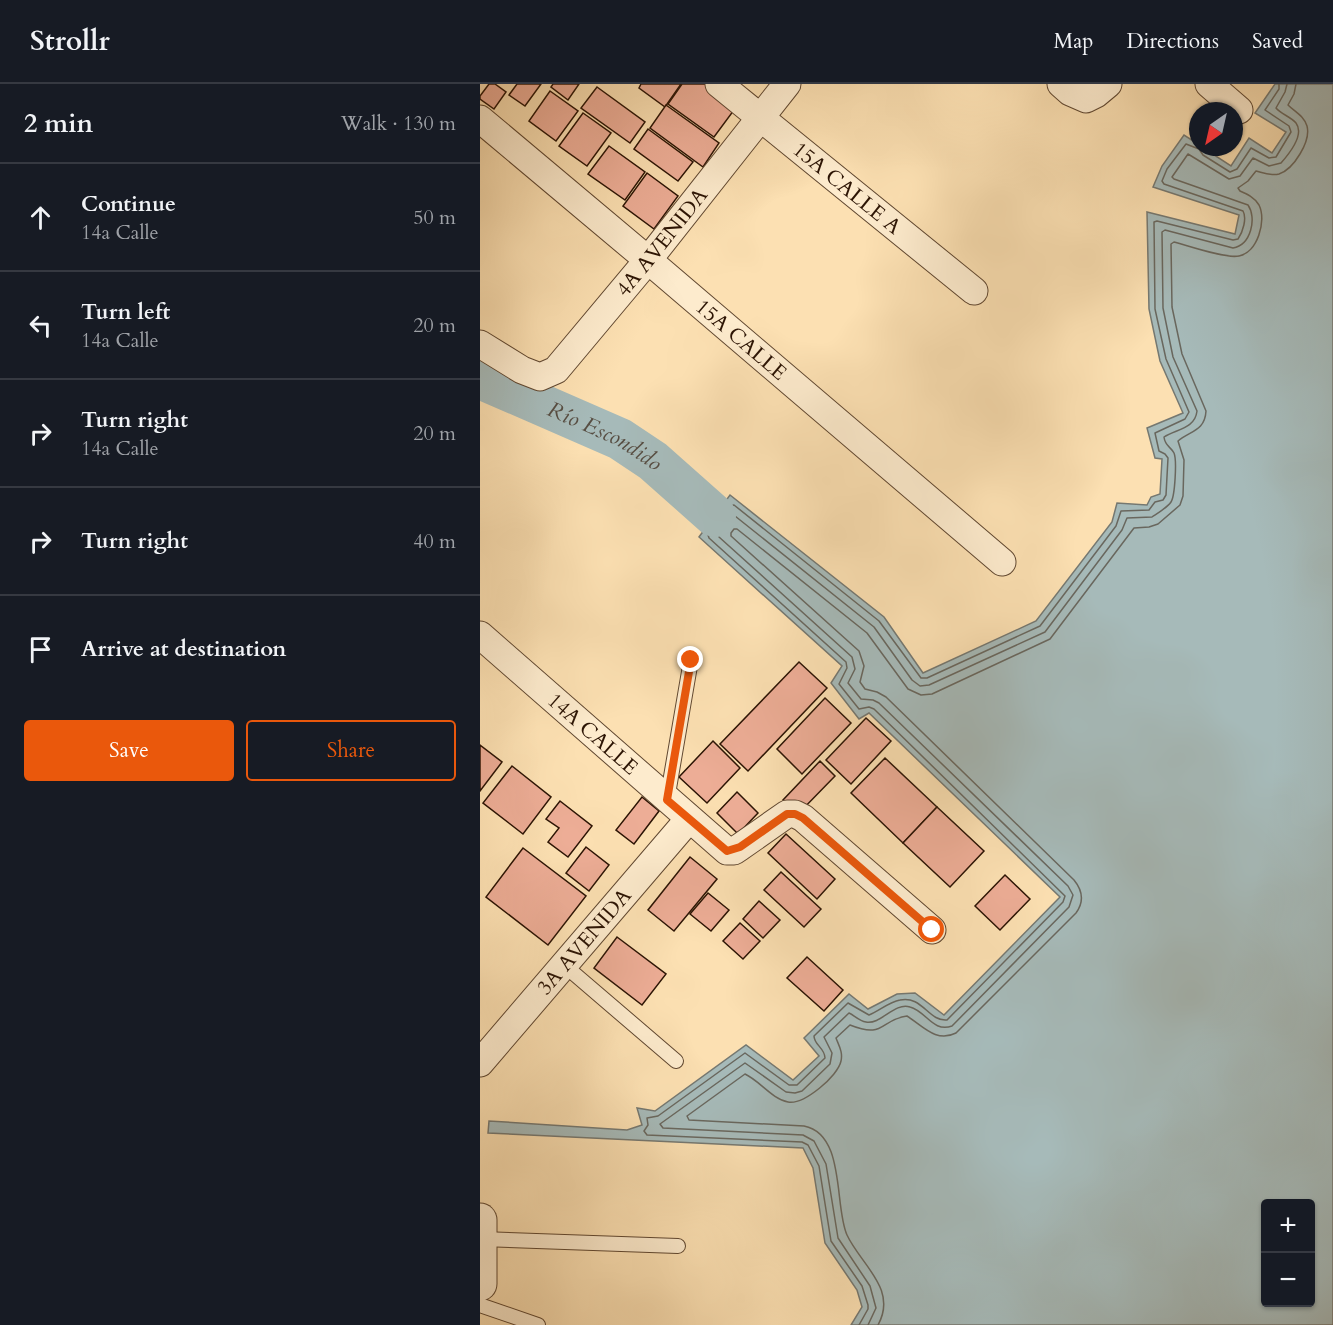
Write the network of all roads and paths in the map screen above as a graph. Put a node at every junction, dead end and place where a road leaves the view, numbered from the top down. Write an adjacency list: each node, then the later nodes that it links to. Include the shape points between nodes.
1 (719, 84): 8 (street, 15A CALLE A)
2 (787, 84): 8 (street, 4A AVENIDA)
3 (1060, 84): 4 (street, via 1086,99)
4 (1108, 84)
5 (1209, 84): 6 (street)
6 (1230, 102)
7 (480, 119): 9 (street, 15A CALLE)
8 (760, 119): 9 (street, 4A AVENIDA); 10 (street, 15A CALLE A)
9 (648, 260): 11 (street, 4A AVENIDA, via 556,370 540,377); 12 (street, 15A CALLE)
10 (974, 291)
11 (480, 344)
12 (1002, 562)
13 (480, 635): 15 (street, 14A CALLE)
14 (691, 660): 15 (lane)
15 (667, 800): 16 (street, 14A CALLE)
16 (689, 819): 17 (street, 14A CALLE, via 727,851 740,847 787,814 795,814); 18 (street, 3A AVENIDA)
17 (932, 930)
18 (564, 965): 19 (lane); 20 (street, 3A AVENIDA)
19 (676, 1061)
20 (480, 1063)
21 (481, 1230): 22 (lane); 23 (street)
22 (678, 1246)
23 (480, 1284)
24 (480, 1305): 25 (lane)
25 (538, 1325)

